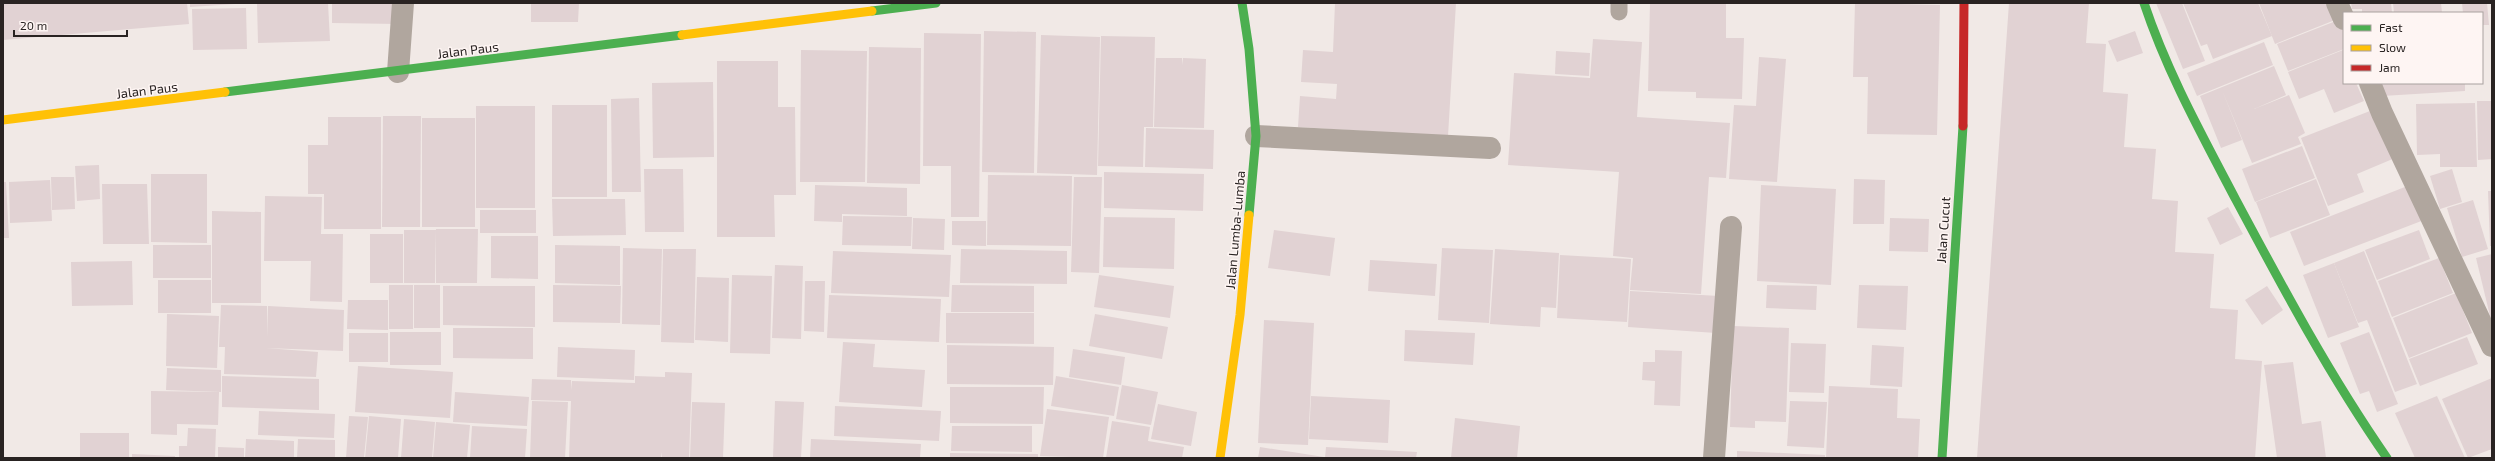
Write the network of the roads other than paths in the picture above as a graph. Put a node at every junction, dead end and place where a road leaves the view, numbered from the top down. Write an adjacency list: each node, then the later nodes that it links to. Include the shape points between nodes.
1 (403, 3): 8 (street)
2 (936, 3): 8 (street, Jalan Paus)
3 (1242, 3): 11 (street, Jalan Lumba-Lumba, via 1249,49)
4 (1964, 3): 17 (street, Jalan Cucut, via 1964,107)
5 (2144, 3): 18 (street, via 2190,115 2265,256 2344,394)
6 (2338, 3): 7 (street)
7 (2343, 16)
8 (398, 72): 10 (street, Jalan Paus)
9 (2370, 84): 14 (street)
10 (3, 120)
11 (1256, 136): 12 (street); 15 (street, Jalan Lumba-Lumba, via 1240,315)
12 (1490, 148)
13 (1731, 227): 16 (street)
14 (2492, 346)
15 (1220, 458)
16 (1714, 458)
17 (1942, 458)
18 (2387, 458)

